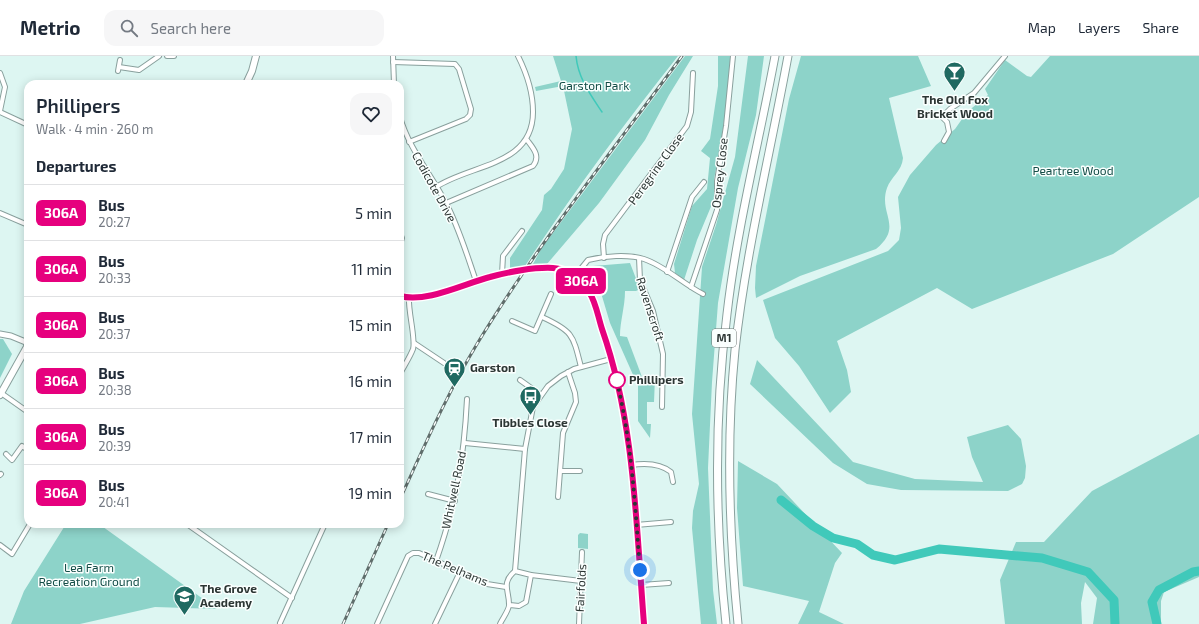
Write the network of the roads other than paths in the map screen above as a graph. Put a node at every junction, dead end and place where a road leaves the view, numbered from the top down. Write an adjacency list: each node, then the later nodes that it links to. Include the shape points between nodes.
1 (159, 56): 11 (street, via 139,70 118,69)
2 (167, 56): 3 (street)
3 (174, 56)
4 (255, 56): 15 (main road)
5 (393, 56): 12 (street)
6 (518, 56): 20 (street, via 532,97 532,125)
7 (733, 56): 35 (street, Osprey Close, via 717,181 717,210)
8 (775, 56): 91 (highway, M1, via 738,243 723,347 717,513)
9 (788, 56): 92 (highway, M1, via 751,244 735,350 729,453 729,512)
10 (1005, 56): 21 (street, via 974,93 950,108 942,117 947,122 949,132)
11 (120, 60)
12 (393, 62): 16 (street); 22 (street, via 455,64 459,69 471,109 466,119)
13 (0, 72): 17 (street, via 5,87)
14 (693, 73): 29 (street, Peregrine Close, via 690,120 605,235)
15 (248, 80)
16 (394, 80)
17 (0, 112): 18 (street)
18 (24, 123)
19 (404, 135): 22 (street, Codicote Drive)
20 (527, 140): 24 (street, via 509,156); 25 (street, via 536,154 533,166)
21 (944, 141)
22 (409, 142): 24 (street, Codicote Drive)
23 (704, 182): 31 (street, via 692,197)
24 (436, 187): 25 (street, Codicote Drive)
25 (446, 203): 34 (street, Codicote Drive)
26 (0, 213): 27 (street)
27 (24, 223)
28 (522, 231): 32 (street, via 503,256)
29 (604, 258): 30 (street); 33 (street, via 588,260)
30 (639, 258): 31 (street); 55 (street, Ravenscroft, via 640,280 653,311 664,354)
31 (668, 272): 35 (street)
32 (502, 274): 33 (street, via 548,268 560,269); 34 (street)
33 (575, 276): 46 (street, via 590,293)
34 (476, 281): 39 (street, via 421,298)
35 (691, 287): 37 (street)
36 (551, 294): 40 (street)
37 (703, 294)
38 (404, 297): 39 (street)
39 (409, 298): 44 (street, via 409,318)
40 (542, 317): 41 (street, via 535,331); 49 (street, via 565,329 574,340)
41 (512, 321)
42 (0, 334): 43 (street)
43 (24, 342)
44 (414, 343): 47 (street); 48 (street)
45 (24, 351): 52 (main road)
46 (611, 359): 49 (street); 61 (street, via 623,407)
47 (444, 363)
48 (404, 366)
49 (581, 368): 50 (street)
50 (568, 372): 53 (street, via 554,380); 62 (street, via 576,402 563,433)
51 (520, 380): 53 (street)
52 (1, 394): 56 (street)
53 (541, 394): 59 (street, via 533,408)
54 (466, 399): 57 (street, Whitwell Road)
55 (662, 407)
56 (24, 409)
57 (465, 443): 59 (street, Whitwell Road); 67 (street, Whitwell Road)
58 (24, 447): 60 (street, via 22,446 12,460)
59 (525, 449): 76 (street)
60 (6, 454)
61 (631, 465): 64 (street, via 647,464 660,467 671,472); 69 (street)
62 (560, 471): 63 (street); 66 (street)
63 (580, 471)
64 (672, 482)
65 (428, 494): 67 (street)
66 (558, 497)
67 (455, 501): 75 (street, Whitwell Road)
68 (671, 522): 69 (street)
69 (636, 525): 81 (street)
70 (28, 528): 73 (street, via 12,554)
71 (193, 528): 83 (street)
72 (323, 528): 83 (street)
73 (0, 545)
74 (582, 552): 79 (street, Fairfolds)
75 (436, 561): 77 (street, The Pelhams); 86 (street, The Pelhams, via 416,552 408,556)
76 (515, 571): 78 (street); 82 (street, via 508,579)
77 (460, 572): 82 (street, The Pelhams, via 487,584); 87 (street)
78 (531, 575): 79 (street); 84 (street, via 526,602 519,606)
79 (581, 581): 89 (street, Fairfolds)
80 (669, 583): 81 (street)
81 (641, 585): 90 (street)
82 (506, 587): 84 (street)
83 (292, 598): 85 (street)
84 (510, 605): 88 (street)
85 (280, 623)
86 (377, 624)
87 (435, 624)
88 (500, 624)
89 (579, 624)
90 (644, 624)
91 (726, 624)
92 (738, 624)

